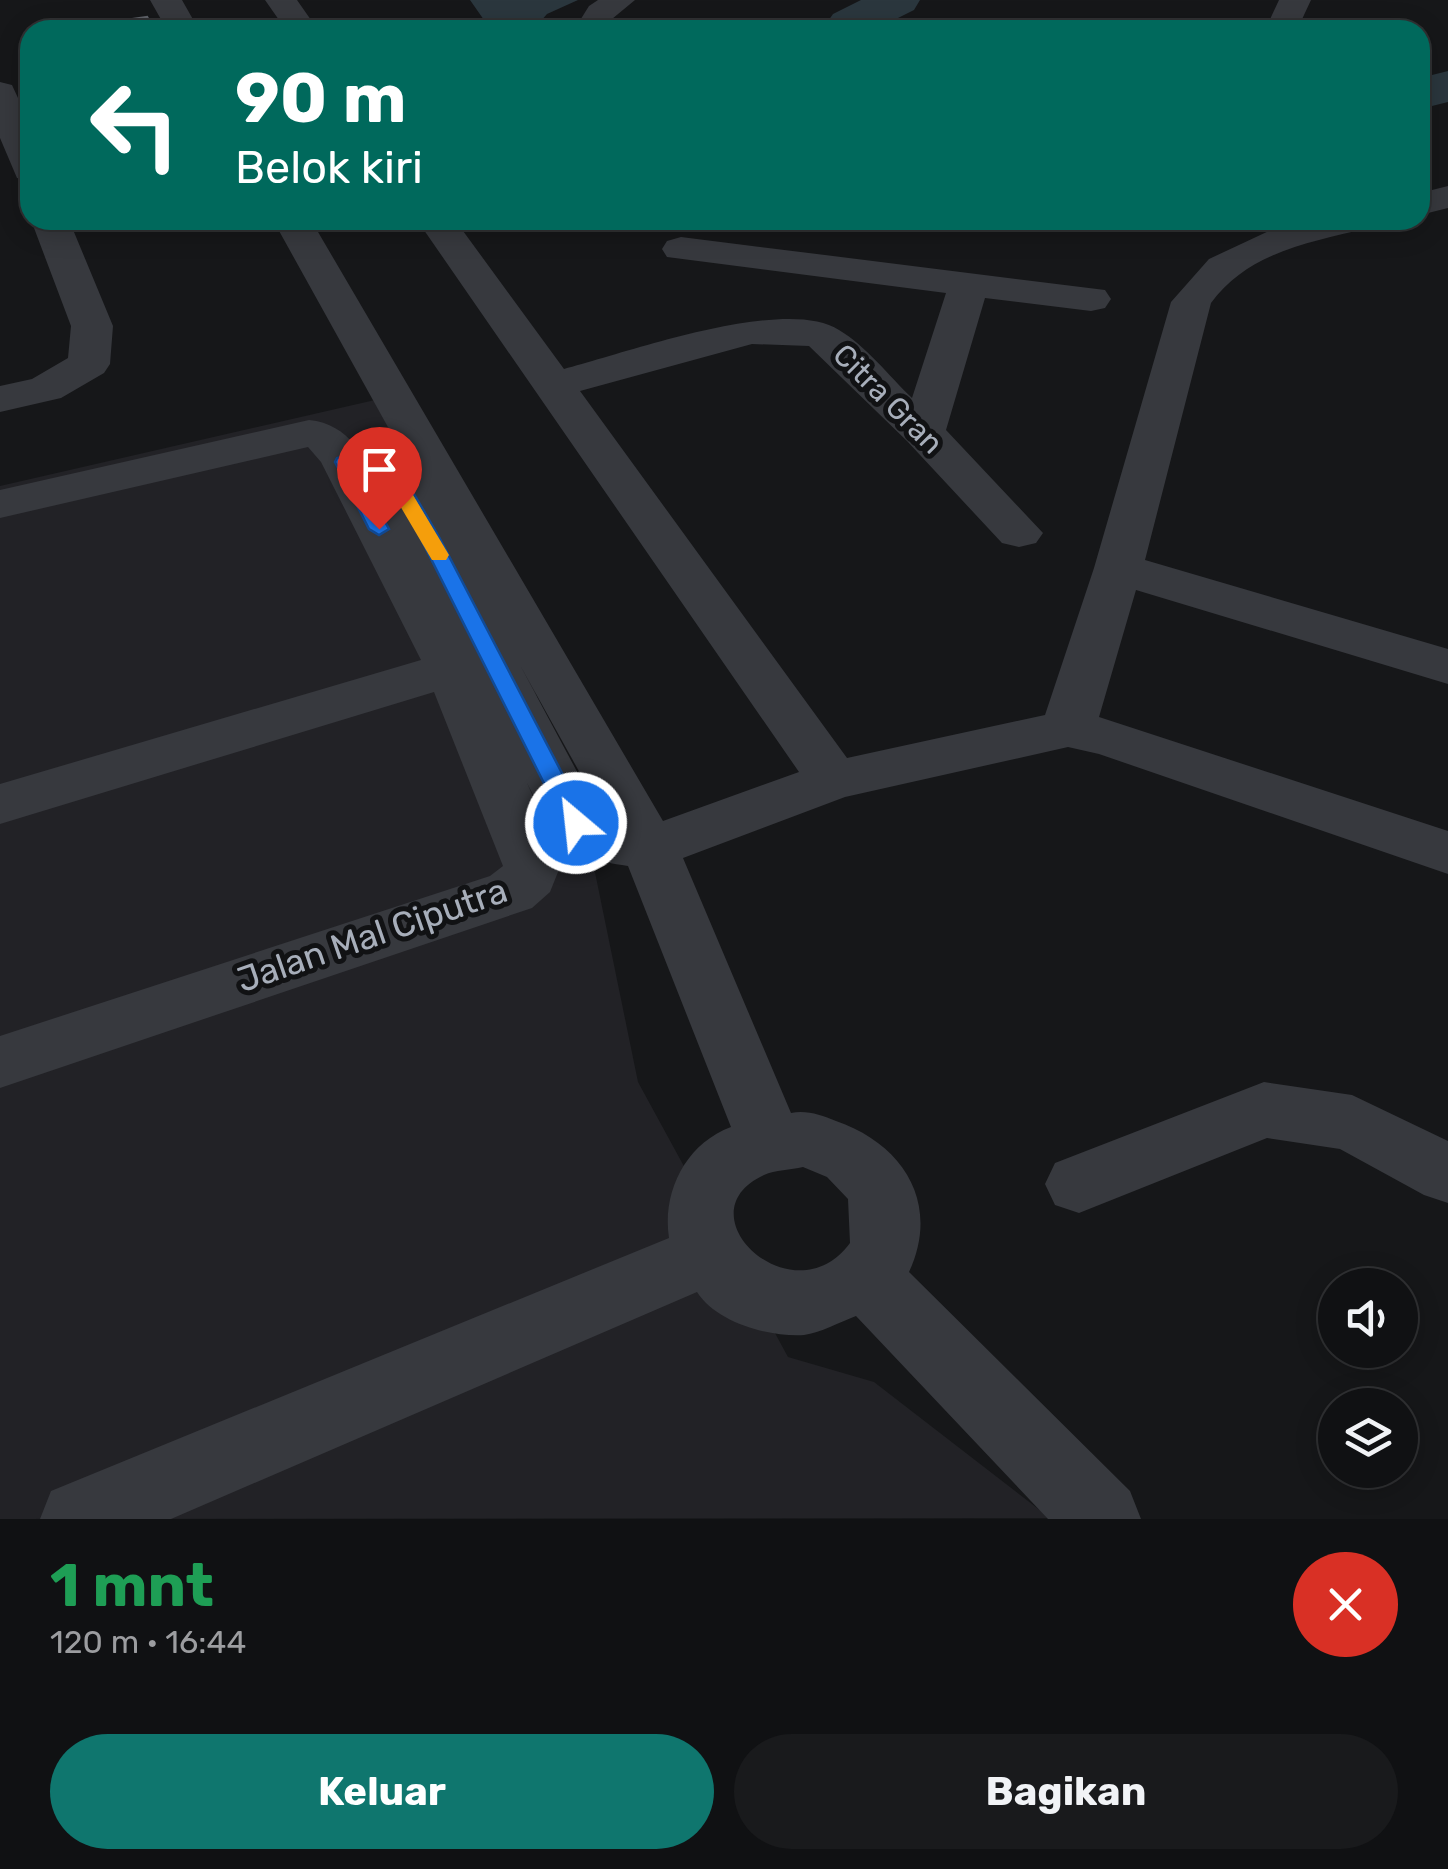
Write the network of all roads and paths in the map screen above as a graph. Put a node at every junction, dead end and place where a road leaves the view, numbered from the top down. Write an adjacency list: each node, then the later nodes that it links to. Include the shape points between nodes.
1 (618, 0): 2 (street)
2 (596, 20)
3 (0, 92): 4 (street)
4 (18, 161)
5 (54, 230): 14 (street, via 92,326 89,364 46,390)
6 (298, 230): 25 (street)
7 (443, 230): 13 (street)
8 (1286, 230): 19 (street, via 1213,271 1191,302)
9 (670, 234): 10 (street); 12 (street)
10 (969, 286): 11 (street); 15 (street)
11 (1091, 299)
12 (731, 309): 13 (street, Citra Gran); 15 (street, Citra Gran, via 833,343)
13 (553, 385): 23 (street)
14 (0, 398)
15 (922, 432): 18 (street, Citra Gran)
16 (344, 462): 17 (street, Jalan Mal Ciputra, via 326,436 315,432); 21 (street, Jalan Mal Ciputra); 25 (street, via 376,456 390,469 576,823 608,842)
17 (0, 504)
18 (1018, 533)
19 (1118, 568): 20 (street); 22 (street)
20 (1448, 668)
21 (451, 670): 24 (street); 27 (street, Jalan Mal Ciputra, via 529,848 533,866 522,885)
22 (1068, 729): 23 (street); 26 (street)
23 (834, 780): 25 (street)
24 (0, 804)
25 (650, 848): 28 (street)
26 (1448, 853)
27 (0, 1062)
28 (769, 1140): 31 (street, via 743,1149 707,1183 698,1230); 32 (street, via 837,1148 864,1168 882,1196 888,1223 883,1252)
29 (1448, 1174): 30 (street, via 1352,1124 1264,1110)
30 (1079, 1184)
31 (707, 1255): 32 (street, via 736,1288 781,1304 828,1300); 33 (street)
32 (866, 1277): 34 (street)
33 (78, 1519)
34 (1102, 1519)

